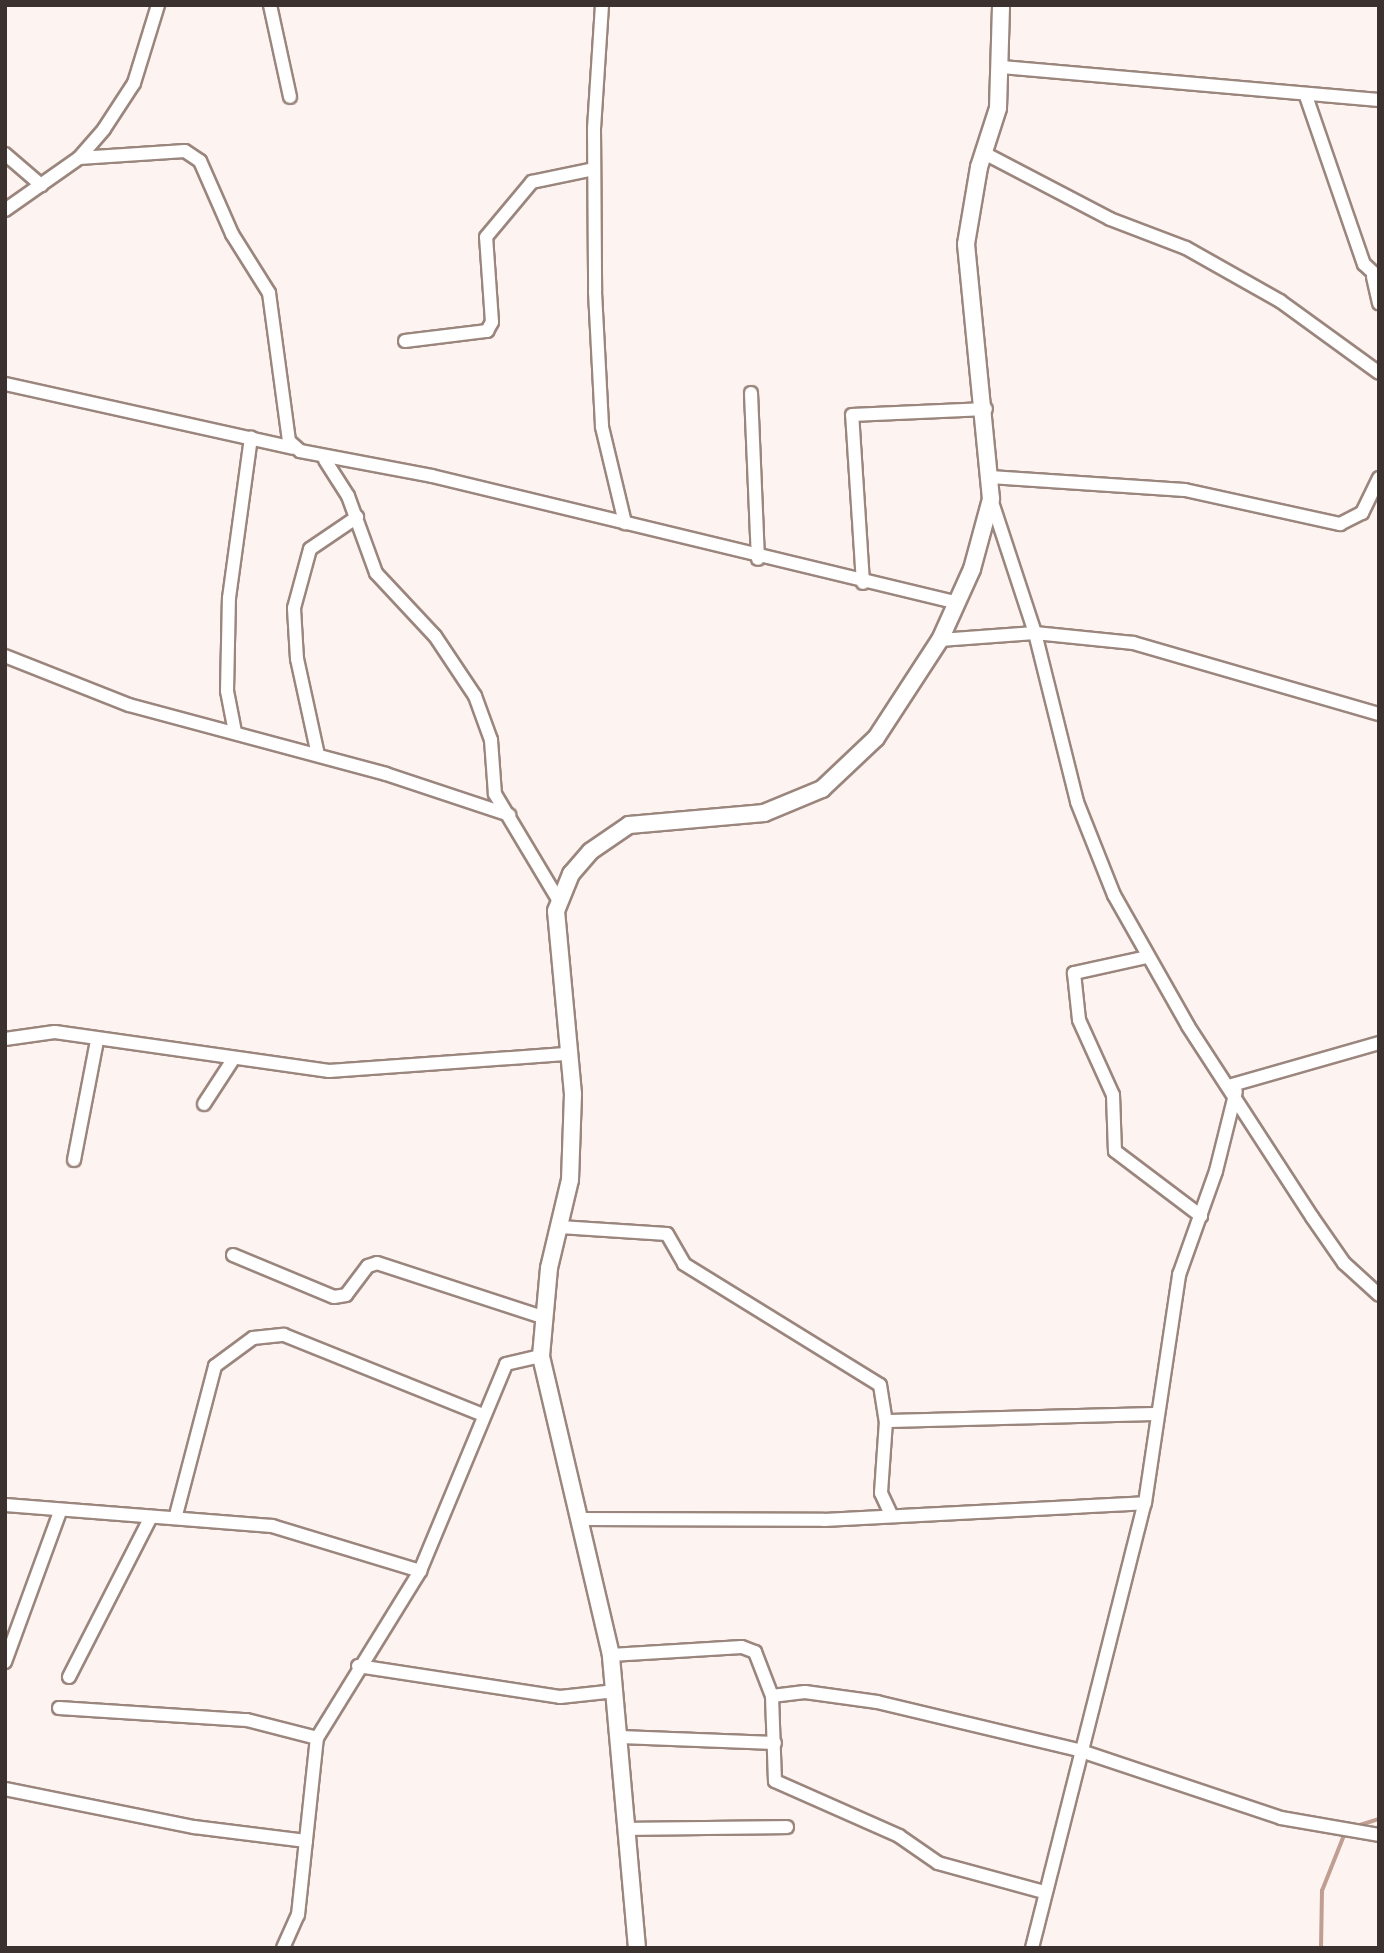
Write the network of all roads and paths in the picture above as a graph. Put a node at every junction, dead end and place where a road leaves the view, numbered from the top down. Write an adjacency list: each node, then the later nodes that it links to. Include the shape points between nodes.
1 (158, 5): 11 (street, via 134,83)
2 (270, 5): 7 (street)
3 (602, 5): 12 (street)
4 (1001, 5): 5 (street)
5 (1002, 67): 6 (street); 9 (street, via 995,125)
6 (1306, 96): 8 (street); 15 (street)
7 (290, 97)
8 (1379, 100)
9 (984, 152): 18 (street, via 1110,219 1186,248 1280,301); 21 (street, via 966,244)
10 (5, 154): 13 (street)
11 (79, 158): 13 (street); 23 (street, via 185,151 200,161 232,234 269,293)
12 (594, 169): 17 (street, via 532,182 486,237 492,322 487,331); 29 (street, via 602,427)
13 (41, 185): 14 (street)
14 (5, 210)
15 (1376, 278): 16 (street)
16 (1379, 303)
17 (405, 341)
18 (1379, 373)
19 (5, 384): 22 (street)
20 (751, 393): 30 (street)
21 (986, 409): 25 (street); 31 (street, via 852,415)
22 (251, 437): 23 (street); 37 (street, via 229,598 227,691)
23 (293, 448): 24 (street)
24 (325, 460): 28 (street); 29 (street, via 432,475)
25 (990, 477): 26 (street, via 1185,490 1340,524 1363,513); 27 (street)
26 (1379, 478)
27 (991, 499): 32 (street); 33 (street)
28 (357, 517): 38 (street, via 310,549 294,608 297,659); 39 (street, via 376,573 435,636 475,696 491,740 491,780)
29 (625, 523): 30 (street)
30 (758, 559): 31 (street)
31 (863, 583): 32 (street)
32 (958, 603): 34 (street)
33 (1035, 633): 34 (street); 36 (street, via 1133,643); 41 (street, via 1077,802)
34 (940, 640): 40 (street, via 876,738 822,789 764,813 629,825 591,851)
35 (5, 656): 37 (street, via 129,705)
36 (1379, 714)
37 (235, 732): 38 (street)
38 (318, 755): 39 (street)
39 (509, 815): 40 (street)
40 (559, 901): 45 (street)
41 (1147, 957): 47 (street); 50 (street, via 1074,974 1079,1020 1113,1095 1115,1151)
42 (5, 1039): 43 (street, via 55,1031)
43 (97, 1040): 46 (street); 49 (street)
44 (1379, 1043): 47 (street)
45 (568, 1054): 46 (street, via 329,1071); 51 (street, via 570,1180)
46 (232, 1061): 48 (street)
47 (1234, 1088): 50 (street); 53 (street, via 1344,1263)
48 (204, 1104)
49 (74, 1160)
50 (1200, 1216): 56 (street, via 1179,1275)
51 (560, 1227): 54 (street); 58 (street, via 667,1234 684,1264 880,1385)
52 (233, 1255): 54 (street, via 334,1297 346,1295 368,1266 377,1263)
53 (1379, 1295)
54 (542, 1317): 55 (street)
55 (541, 1356): 57 (street, via 506,1364); 65 (street)
56 (1157, 1414): 58 (street); 59 (street)
57 (483, 1415): 63 (street, via 284,1335 253,1338 215,1366); 66 (street)
58 (886, 1421): 62 (street, via 881,1493)
59 (1145, 1503): 62 (street); 77 (street)
60 (5, 1505): 61 (street)
61 (60, 1512): 64 (street); 68 (street)
62 (891, 1514): 65 (street, via 810,1521)
63 (176, 1515): 64 (street); 66 (street, via 272,1526)
64 (151, 1517): 70 (street)
65 (579, 1520): 67 (street)
66 (420, 1571): 69 (street)
67 (611, 1655): 71 (street); 72 (street, via 742,1647 761,1658)
68 (5, 1662)
69 (358, 1666): 71 (street, via 560,1697); 75 (street)
70 (68, 1677)
71 (616, 1691): 74 (street)
72 (772, 1696): 76 (street); 77 (street, via 805,1692 877,1702)
73 (59, 1708): 75 (street, via 247,1720)
74 (620, 1737): 76 (street); 80 (street)
75 (317, 1738): 82 (street)
76 (775, 1742): 83 (street, via 775,1781 899,1836 938,1863)
77 (1077, 1750): 81 (street, via 1281,1818); 83 (street)
78 (5, 1789): 82 (street, via 194,1827)
79 (787, 1827): 80 (street)
80 (625, 1829): 85 (street)
81 (1379, 1835)
82 (306, 1841): 84 (street, via 298,1915)
83 (1044, 1892): 86 (street)
84 (283, 1948)
85 (637, 1948)
86 (1032, 1948)

